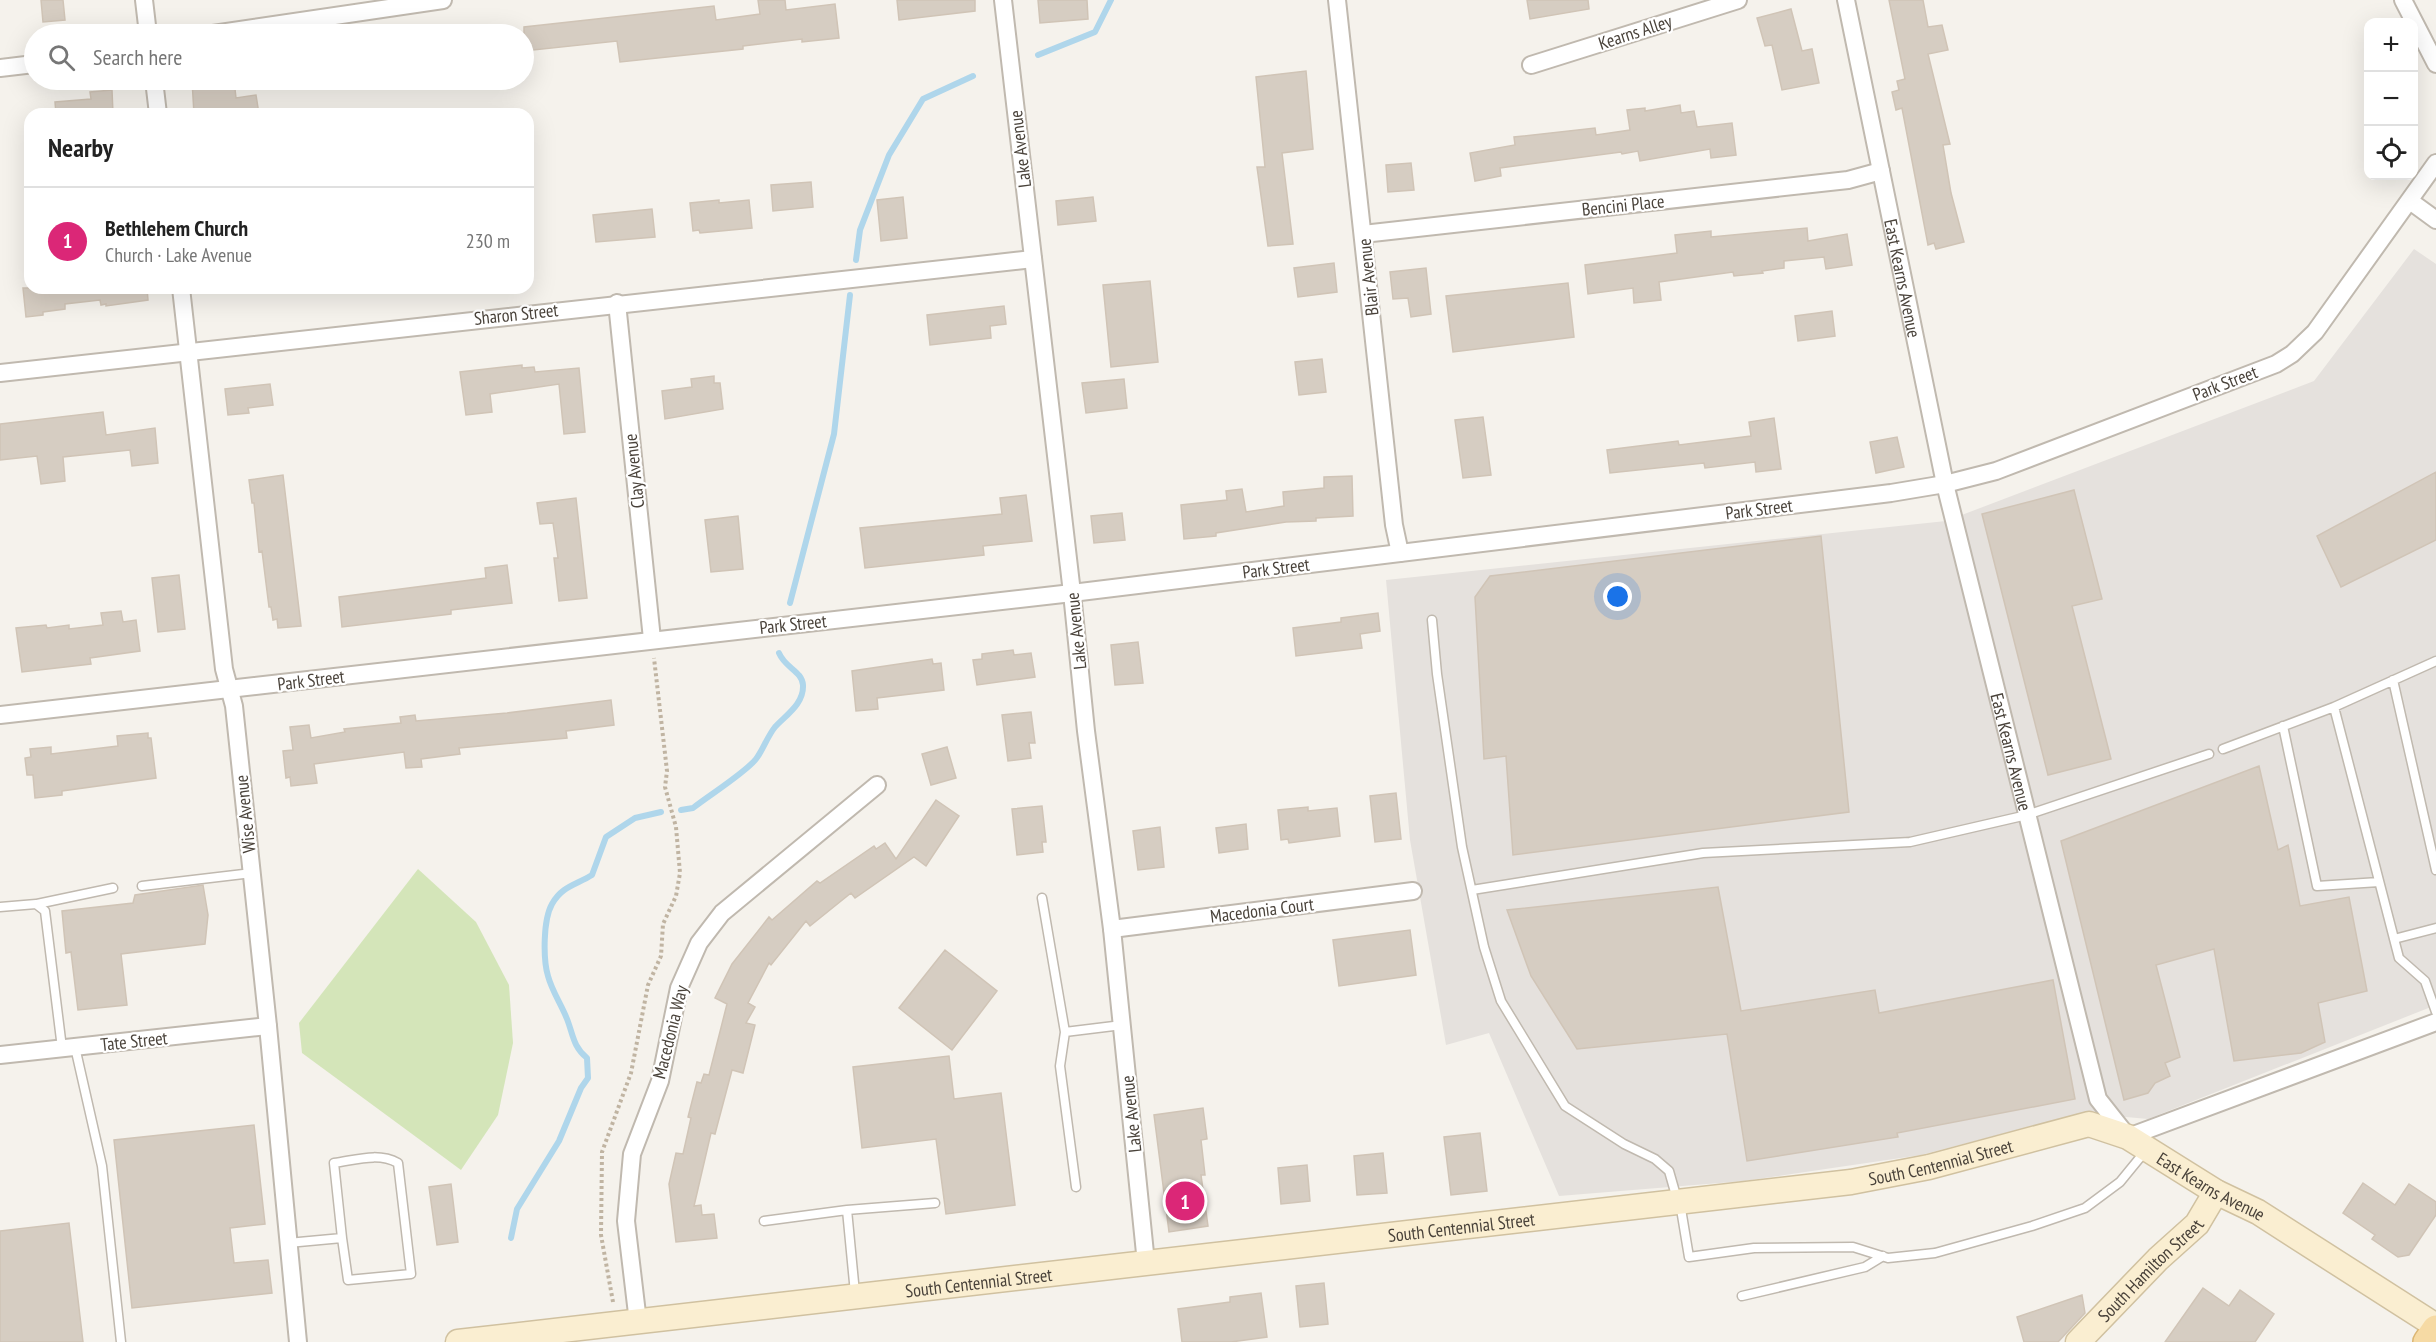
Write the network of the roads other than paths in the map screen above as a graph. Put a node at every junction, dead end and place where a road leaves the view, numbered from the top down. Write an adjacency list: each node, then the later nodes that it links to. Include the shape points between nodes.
1 (144, 0): 8 (street)
2 (442, 0): 9 (street)
3 (1003, 0): 21 (street, Lake Avenue)
4 (1337, 0): 20 (street, Blair Avenue)
5 (1738, 0): 12 (street, Kearns Alley)
6 (1846, 0): 17 (street, East Kearns Avenue)
7 (2403, 0): 10 (street)
8 (147, 24)
9 (280, 24)
10 (2436, 64)
11 (24, 65): 13 (street)
12 (1531, 65)
13 (0, 68)
14 (155, 90): 15 (street)
15 (157, 108)
16 (2436, 164): 18 (street, Park Street)
17 (1881, 171): 20 (street, Bencini Place, via 1848,180); 26 (street, East Kearns Avenue)
18 (2410, 201): 19 (street); 26 (street, Park Street, via 2314,332 2284,359 1996,471)
19 (2436, 220)
20 (1363, 234): 27 (street, Blair Avenue)
21 (1033, 259): 23 (street, Sharon Street); 28 (street, Lake Avenue)
22 (182, 294): 24 (street, Wise Avenue)
23 (617, 303): 24 (street, Sharon Street); 30 (street, Clay Avenue)
24 (189, 350): 25 (street, Sharon Street); 33 (street, Wise Avenue)
25 (0, 373)
26 (1946, 484): 27 (street, Park Street, via 1891,494); 40 (street, East Kearns Avenue)
27 (1400, 553): 28 (street, Park Street)
28 (1072, 593): 30 (street, Park Street); 52 (street, Lake Avenue)
29 (1432, 620): 46 (lane, via 1460,835)
30 (652, 639): 33 (street, Park Street)
31 (2436, 661): 32 (lane)
32 (2393, 680): 34 (lane); 41 (lane)
33 (229, 689): 35 (street, Park Street); 42 (street, Wise Avenue)
34 (2334, 707): 36 (lane); 43 (lane)
35 (0, 715)
36 (2283, 726): 37 (lane); 43 (lane, via 2317,886)
37 (2223, 748)
38 (2209, 754): 40 (lane)
39 (877, 785): 74 (street, Macedonia Way, via 722,913 699,943 679,988 660,1081 632,1154 626,1221)
40 (2027, 815): 46 (lane, via 1910,842 1703,853); 61 (street, East Kearns Avenue, via 2098,1099)
41 (2436, 870)
42 (252, 873): 44 (lane); 57 (street, Wise Avenue)
43 (2379, 882): 53 (lane)
44 (142, 886)
45 (113, 888): 49 (lane)
46 (1472, 890): 64 (lane, via 1501,1001 1565,1106 1669,1171)
47 (1413, 891): 52 (street, Macedonia Court)
48 (1042, 898): 58 (lane)
49 (36, 904): 50 (lane); 59 (lane, via 45,911)
50 (0, 907)
51 (2436, 928): 53 (lane)
52 (1112, 929): 56 (street, Lake Avenue)
53 (2394, 939): 54 (lane, via 2399,958 2425,981)
54 (2436, 1012)
55 (2436, 1022): 61 (street)
56 (1122, 1025): 58 (lane); 71 (street, Lake Avenue)
57 (268, 1026): 59 (street, Tate Street); 69 (street, Wise Avenue)
58 (1065, 1032): 62 (lane, via 1060,1066)
59 (68, 1047): 60 (street, Tate Street); 76 (lane, via 102,1166)
60 (0, 1054)
61 (2138, 1143): 63 (street, East Kearns Avenue); 64 (street, South Centennial Street, via 2089,1124 1896,1174); 70 (lane, via 2120,1182 2085,1208 1935,1253)
62 (1076, 1187)
63 (2216, 1192): 75 (street, East Kearns Avenue, via 2258,1212); 79 (street, South Hamilton Street, via 2197,1224)
64 (1679, 1202): 70 (lane, via 1689,1257 1754,1248 1853,1247); 71 (street, South Centennial Street)
65 (935, 1203): 66 (lane)
66 (847, 1210): 67 (lane); 72 (lane)
67 (764, 1221)
68 (342, 1238): 68 (lane, via 348,1280 411,1274 399,1163 379,1156 334,1163); 69 (lane)
69 (288, 1243): 77 (street, Wise Avenue)
70 (1883, 1256): 73 (lane, via 1865,1267)
71 (1146, 1263): 72 (street, South Centennial Street)
72 (855, 1296): 74 (street, South Centennial Street)
73 (1742, 1296)
74 (626, 1323): 78 (street, South Centennial Street)
75 (2436, 1327): 80 (main road)
76 (121, 1342)
77 (298, 1342)
78 (458, 1342)
79 (2078, 1342)
80 (2427, 1342)

